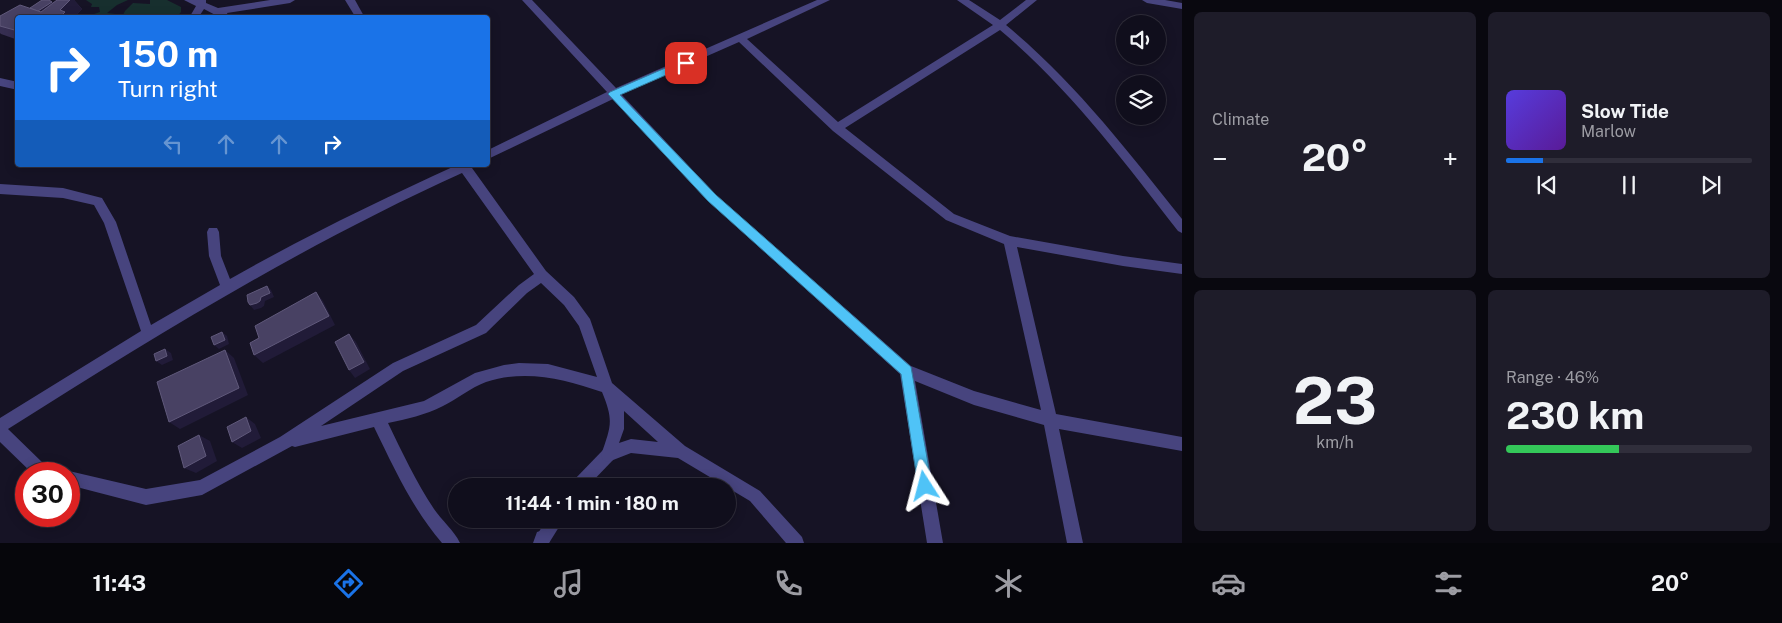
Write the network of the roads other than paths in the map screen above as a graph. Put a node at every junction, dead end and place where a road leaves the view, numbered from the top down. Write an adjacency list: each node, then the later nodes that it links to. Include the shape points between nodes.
1 (189, 0): 9 (street)
2 (290, 0): 11 (street)
3 (350, 0): 14 (street)
4 (527, 0): 19 (street)
5 (825, 0): 16 (street)
6 (962, 0): 15 (street)
7 (1032, 0): 15 (street)
8 (1147, 0): 10 (street)
9 (201, 3): 11 (street); 12 (street)
10 (1182, 6)
11 (218, 11): 13 (street)
12 (195, 15)
13 (223, 15)
14 (359, 15)
15 (1000, 26): 20 (street); 25 (street, via 1054,74 1090,113)
16 (741, 39): 19 (street); 20 (street)
17 (0, 82): 18 (street)
18 (15, 85)
19 (613, 94): 21 (street); 32 (street, via 712,198)
20 (837, 128): 27 (street, via 950,217)
21 (490, 154)
22 (463, 167): 30 (street, via 377,206)
23 (466, 167): 29 (street)
24 (0, 189): 31 (street, via 63,193 98,201 110,222)
25 (1182, 228)
26 (213, 232): 30 (street, via 215,256)
27 (1009, 240): 28 (street); 35 (street)
28 (1182, 269)
29 (542, 275): 33 (street, via 569,301 585,324); 38 (street, via 522,289 481,329 398,367)
30 (228, 288): 31 (street)
31 (148, 334): 36 (street)
32 (906, 371): 35 (street, via 974,398); 49 (street)
33 (607, 387): 34 (street, via 543,368 517,369 487,375 430,406); 40 (street); 41 (street, via 618,413 617,429)
34 (378, 419): 38 (street); 47 (street, via 413,489)
35 (1050, 420): 39 (street); 50 (street)
36 (0, 426)
37 (0, 432): 42 (street)
38 (285, 442): 44 (street, via 202,487 146,497)
39 (1182, 444)
40 (680, 451): 41 (street, via 631,446); 48 (street, via 755,496)
41 (608, 455): 43 (street)
42 (32, 462)
43 (586, 478)
44 (80, 481)
45 (550, 528): 46 (street)
46 (542, 540)
47 (452, 543)
48 (796, 543)
49 (935, 543)
50 (1075, 543)

